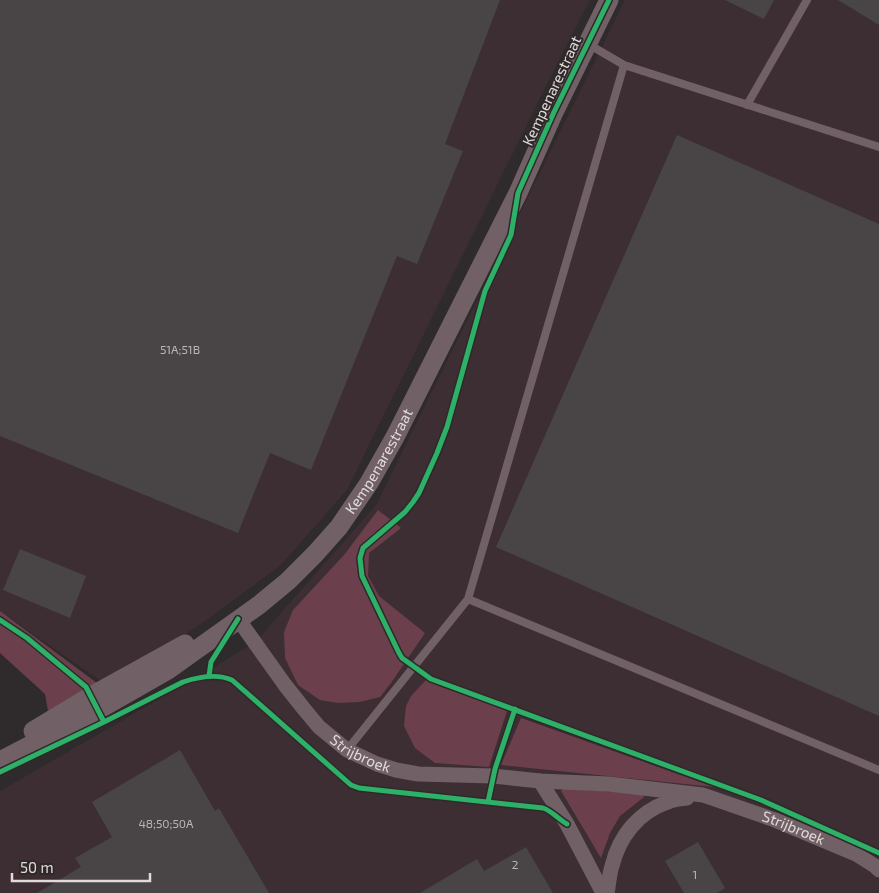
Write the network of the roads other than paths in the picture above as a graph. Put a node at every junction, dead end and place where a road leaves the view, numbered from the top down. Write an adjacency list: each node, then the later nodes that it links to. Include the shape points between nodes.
1 (609, 0): 3 (street, Kempenarestraat)
2 (807, 0): 5 (lane)
3 (588, 44): 4 (lane); 8 (street, Kempenarestraat, via 518,194 369,483 339,527 315,554 288,581)
4 (624, 65): 5 (lane); 7 (lane)
5 (747, 104): 6 (lane)
6 (879, 146)
7 (468, 599): 9 (lane); 12 (lane)
8 (238, 619): 9 (street, Strijbroek, via 304,709); 10 (street, Kempenarestraat, via 198,637 91,696); 11 (street, Kempenarestraat, via 168,670)
9 (348, 750): 13 (street, Strijbroek, via 378,764 418,774)
10 (0, 751)
11 (0, 762)
12 (879, 770)
13 (540, 781): 14 (street, Strijbroek, via 609,784); 16 (street, via 567,824)
14 (703, 795): 15 (street, Strijbroek, via 775,820 856,854); 17 (street, Strijbroek, via 668,801 649,810 634,824 620,842 611,867)
15 (879, 870)
16 (602, 893)
17 (607, 893)

